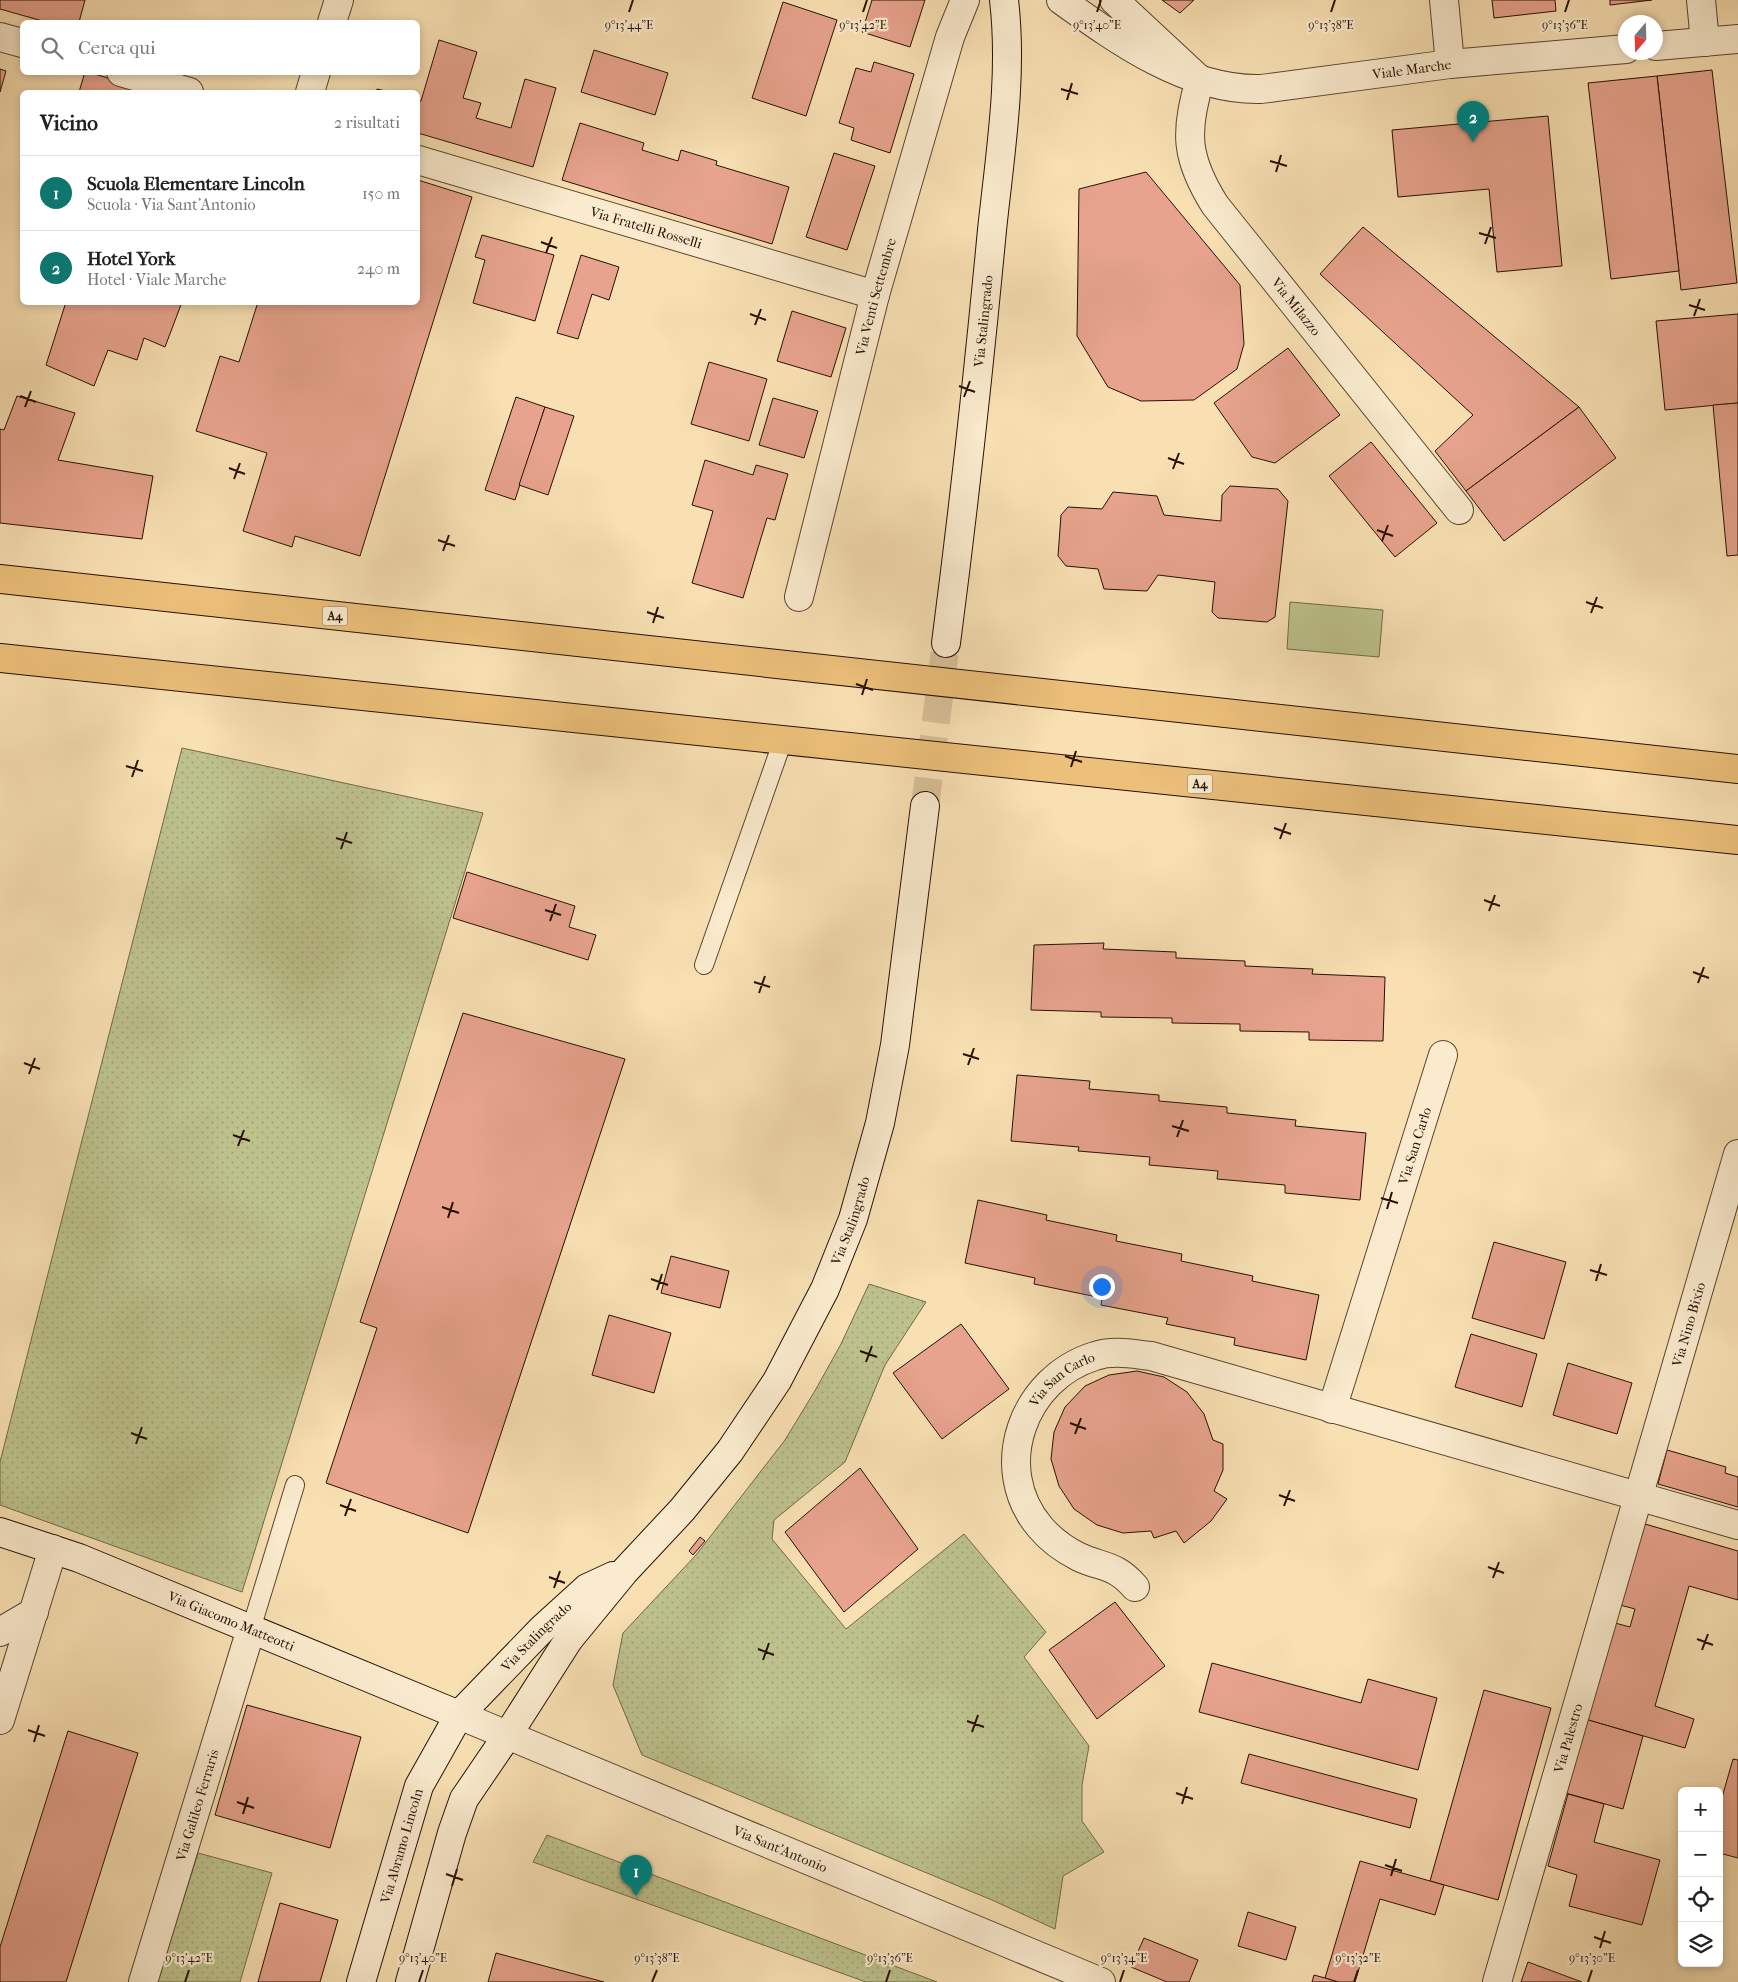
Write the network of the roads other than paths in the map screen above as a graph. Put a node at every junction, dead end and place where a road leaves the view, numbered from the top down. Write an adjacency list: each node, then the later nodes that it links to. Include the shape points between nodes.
1 (339, 0): 8 (street)
2 (965, 0): 22 (street, Via Venti Settembre, via 950,37)
3 (1004, 0): 26 (street, Via Stalingrado, via 1007,81 962,522)
4 (1061, 0): 18 (street, Viale Marche, via 1119,40)
5 (1114, 0): 18 (street, Viale Marche)
6 (1444, 0): 15 (street)
7 (1701, 0): 11 (street)
8 (333, 20)
9 (0, 37): 12 (street)
10 (1738, 39): 11 (street)
11 (1705, 42): 13 (street)
12 (20, 43)
13 (1663, 45)
14 (1618, 50): 15 (street, Viale Marche)
15 (1450, 64): 18 (street, Viale Marche, via 1260,89 1235,89)
16 (131, 75): 19 (street)
17 (315, 75): 20 (street)
18 (1200, 80): 23 (street, Via Milazzo, via 1191,115 1190,141 1193,160 1206,192)
19 (182, 90)
20 (311, 90)
21 (420, 161): 22 (street, Via Fratelli Rosselli)
22 (875, 295): 25 (street, Via Venti Settembre)
23 (1459, 510)
24 (0, 579): 29 (highway, A4)
25 (799, 597)
26 (946, 643)
27 (0, 658): 28 (highway, A4)
28 (783, 740): 31 (highway, A4); 32 (lane)
29 (1738, 769)
30 (925, 806): 41 (street, Via Stalingrado, via 895,1045 880,1123 853,1219 825,1289 756,1415 682,1510)
31 (1738, 840)
32 (704, 965)
33 (1444, 1054): 35 (street, Via San Carlo)
34 (1738, 1154): 37 (street, Via Nino Bixio)
35 (1332, 1409): 37 (street, Via San Carlo); 42 (street, Via San Carlo, via 1151,1356 1116,1352 1096,1356 1056,1376 1027,1410 1019,1433 1016,1453 1022,1494 1029,1511 1055,1542 1079,1557 1114,1568)
36 (295, 1485): 44 (lane)
37 (1638, 1495): 38 (street, Via San Carlo); 53 (street, Via Palestro)
38 (1738, 1525)
39 (0, 1532): 40 (street, Via Giacomo Matteotti)
40 (53, 1550): 43 (street); 44 (street, Via Giacomo Matteotti)
41 (624, 1572): 46 (street, Via Stalingrado, via 587,1588 543,1628); 48 (street, Via Stalingrado, via 569,1639)
42 (1135, 1587)
43 (34, 1612): 45 (street); 47 (street)
44 (251, 1629): 46 (street, Via Giacomo Matteotti); 49 (street, Via Galileo Ferraris)
45 (0, 1632)
46 (459, 1715): 48 (street, Via Sant'Antonio); 50 (street, Via Abramo Lincoln, via 419,1786)
47 (0, 1720)
48 (507, 1736): 51 (street, via 464,1799); 52 (street, Via Sant'Antonio)
49 (143, 1982)
50 (361, 1982)
51 (410, 1982)
52 (1101, 1982)
53 (1497, 1982)

